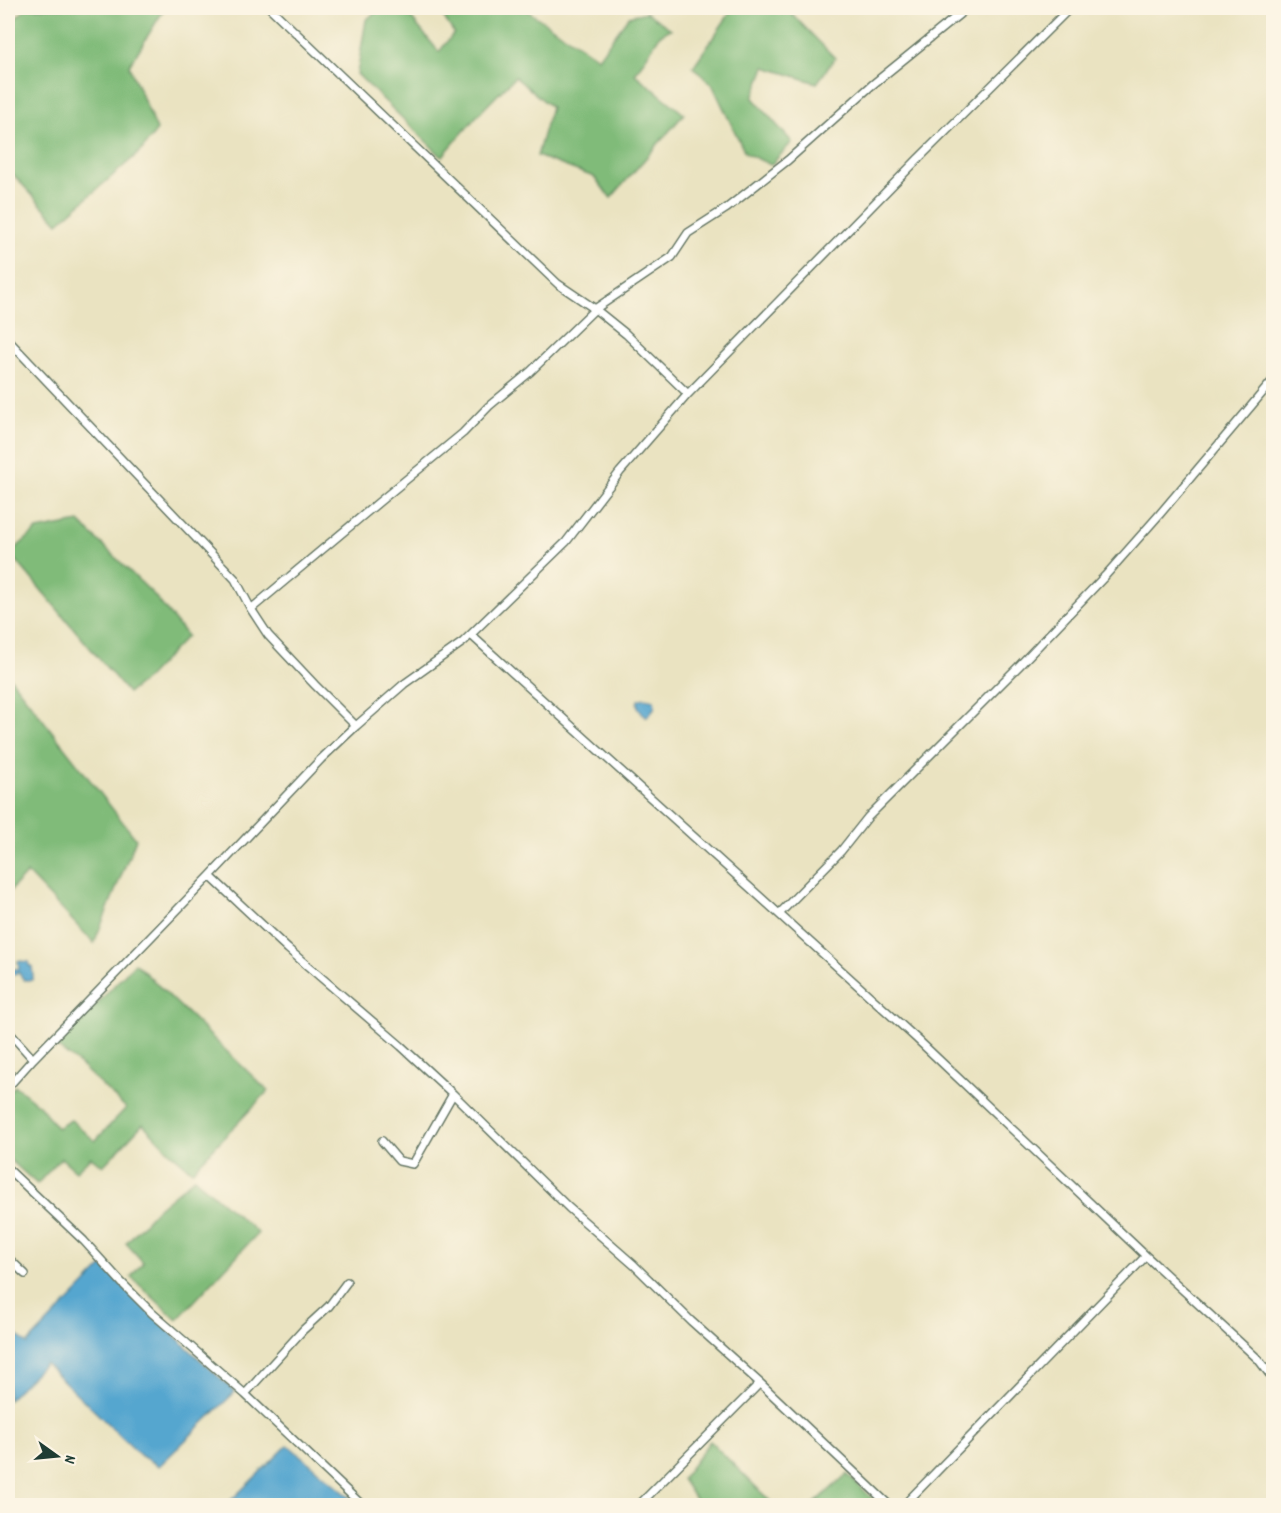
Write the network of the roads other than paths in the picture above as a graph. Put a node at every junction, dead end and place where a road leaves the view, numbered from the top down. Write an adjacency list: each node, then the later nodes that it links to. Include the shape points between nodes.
1 (270, 8): 4 (street, via 558,284)
2 (967, 8): 4 (street, via 788,160 688,233 672,257)
3 (1070, 8): 7 (street)
4 (595, 309): 7 (street); 8 (street, via 463,433)
5 (8, 340): 8 (street, via 235,579)
6 (1274, 379): 12 (street, via 1105,576 868,817 841,851)
7 (688, 394): 9 (street, via 566,542)
8 (251, 609): 10 (street, via 268,635)
9 (471, 635): 10 (street, via 404,684); 12 (street)
10 (356, 726): 11 (street)
11 (210, 876): 14 (street); 16 (street)
12 (779, 914): 19 (street)
13 (8, 1030): 14 (street)
14 (33, 1059): 15 (street)
15 (8, 1087)
16 (453, 1094): 17 (street, via 413,1164 399,1161); 24 (street, via 569,1208)
17 (382, 1141)
18 (8, 1169): 25 (street, via 152,1312)
19 (1146, 1256): 23 (street, via 1258,1359); 29 (street)
20 (8, 1258): 21 (street)
21 (25, 1274)
22 (347, 1282): 25 (street)
23 (1274, 1380)
24 (760, 1383): 27 (street); 28 (street)
25 (245, 1394): 26 (street)
26 (363, 1506)
27 (638, 1506)
28 (890, 1506)
29 (903, 1506)

